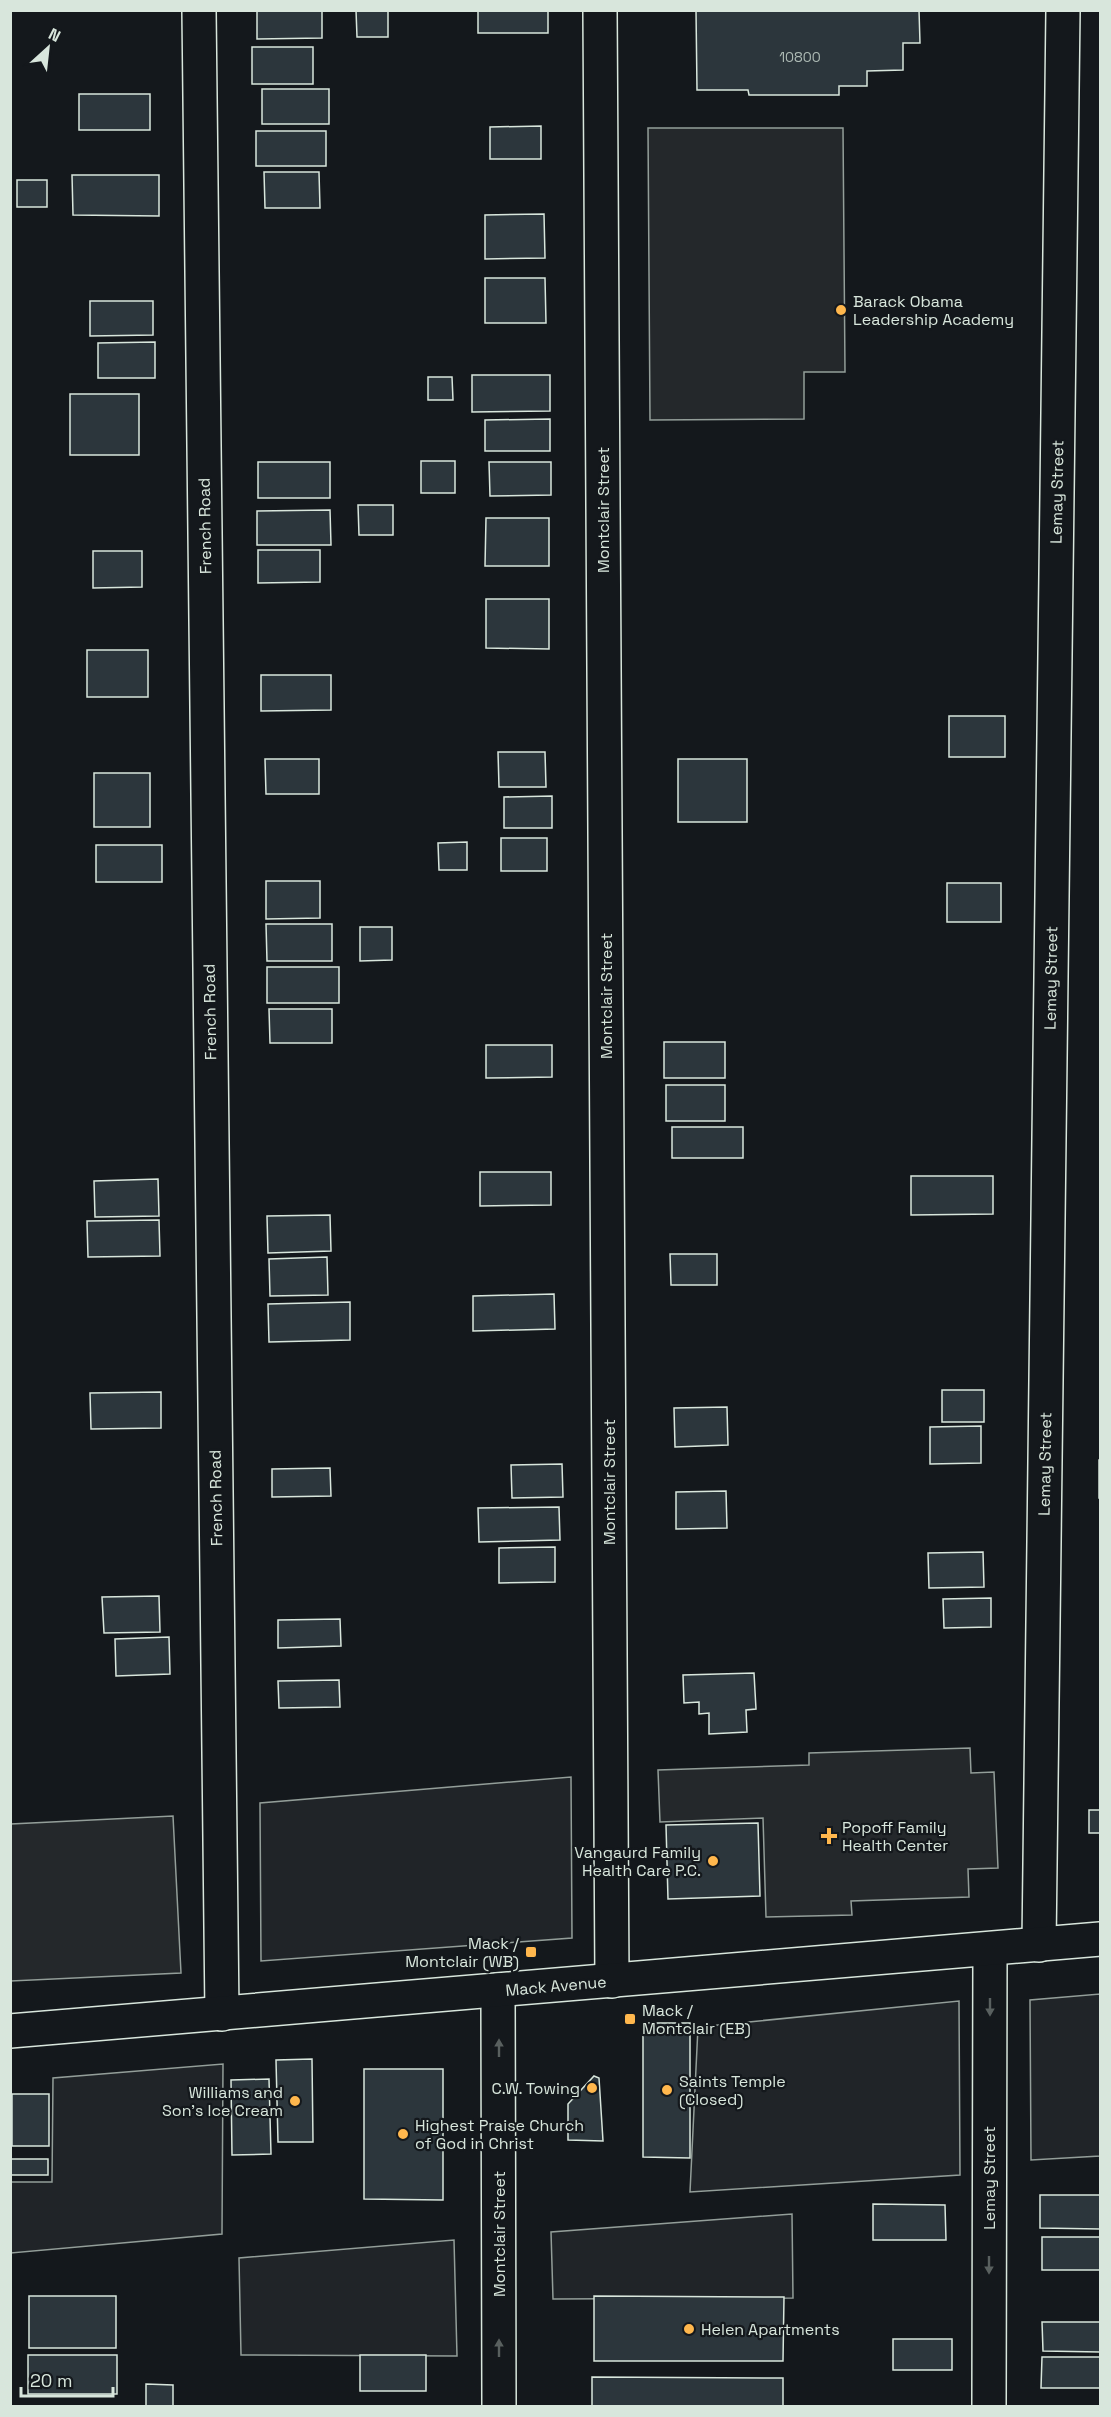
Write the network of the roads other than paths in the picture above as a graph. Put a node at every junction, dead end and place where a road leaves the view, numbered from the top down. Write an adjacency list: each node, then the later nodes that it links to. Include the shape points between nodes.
1 (199, 10): 9 (street, French Road)
2 (600, 10): 7 (street, Montclair Street)
3 (1063, 10): 5 (street, Lemay Street)
4 (1101, 1940): 5 (street, Mack Avenue)
5 (1039, 1945): 6 (street, Mack Avenue)
6 (990, 1949): 7 (street, Mack Avenue); 12 (street, Lemay Street, one-way to 12)
7 (612, 1981): 8 (street, Mack Avenue)
8 (498, 1990): 9 (street, Mack Avenue); 11 (street, Montclair Street, one-way to 8)
9 (222, 2014): 10 (street, Mack Avenue)
10 (10, 2031)
11 (500, 2406)
12 (988, 2406)

